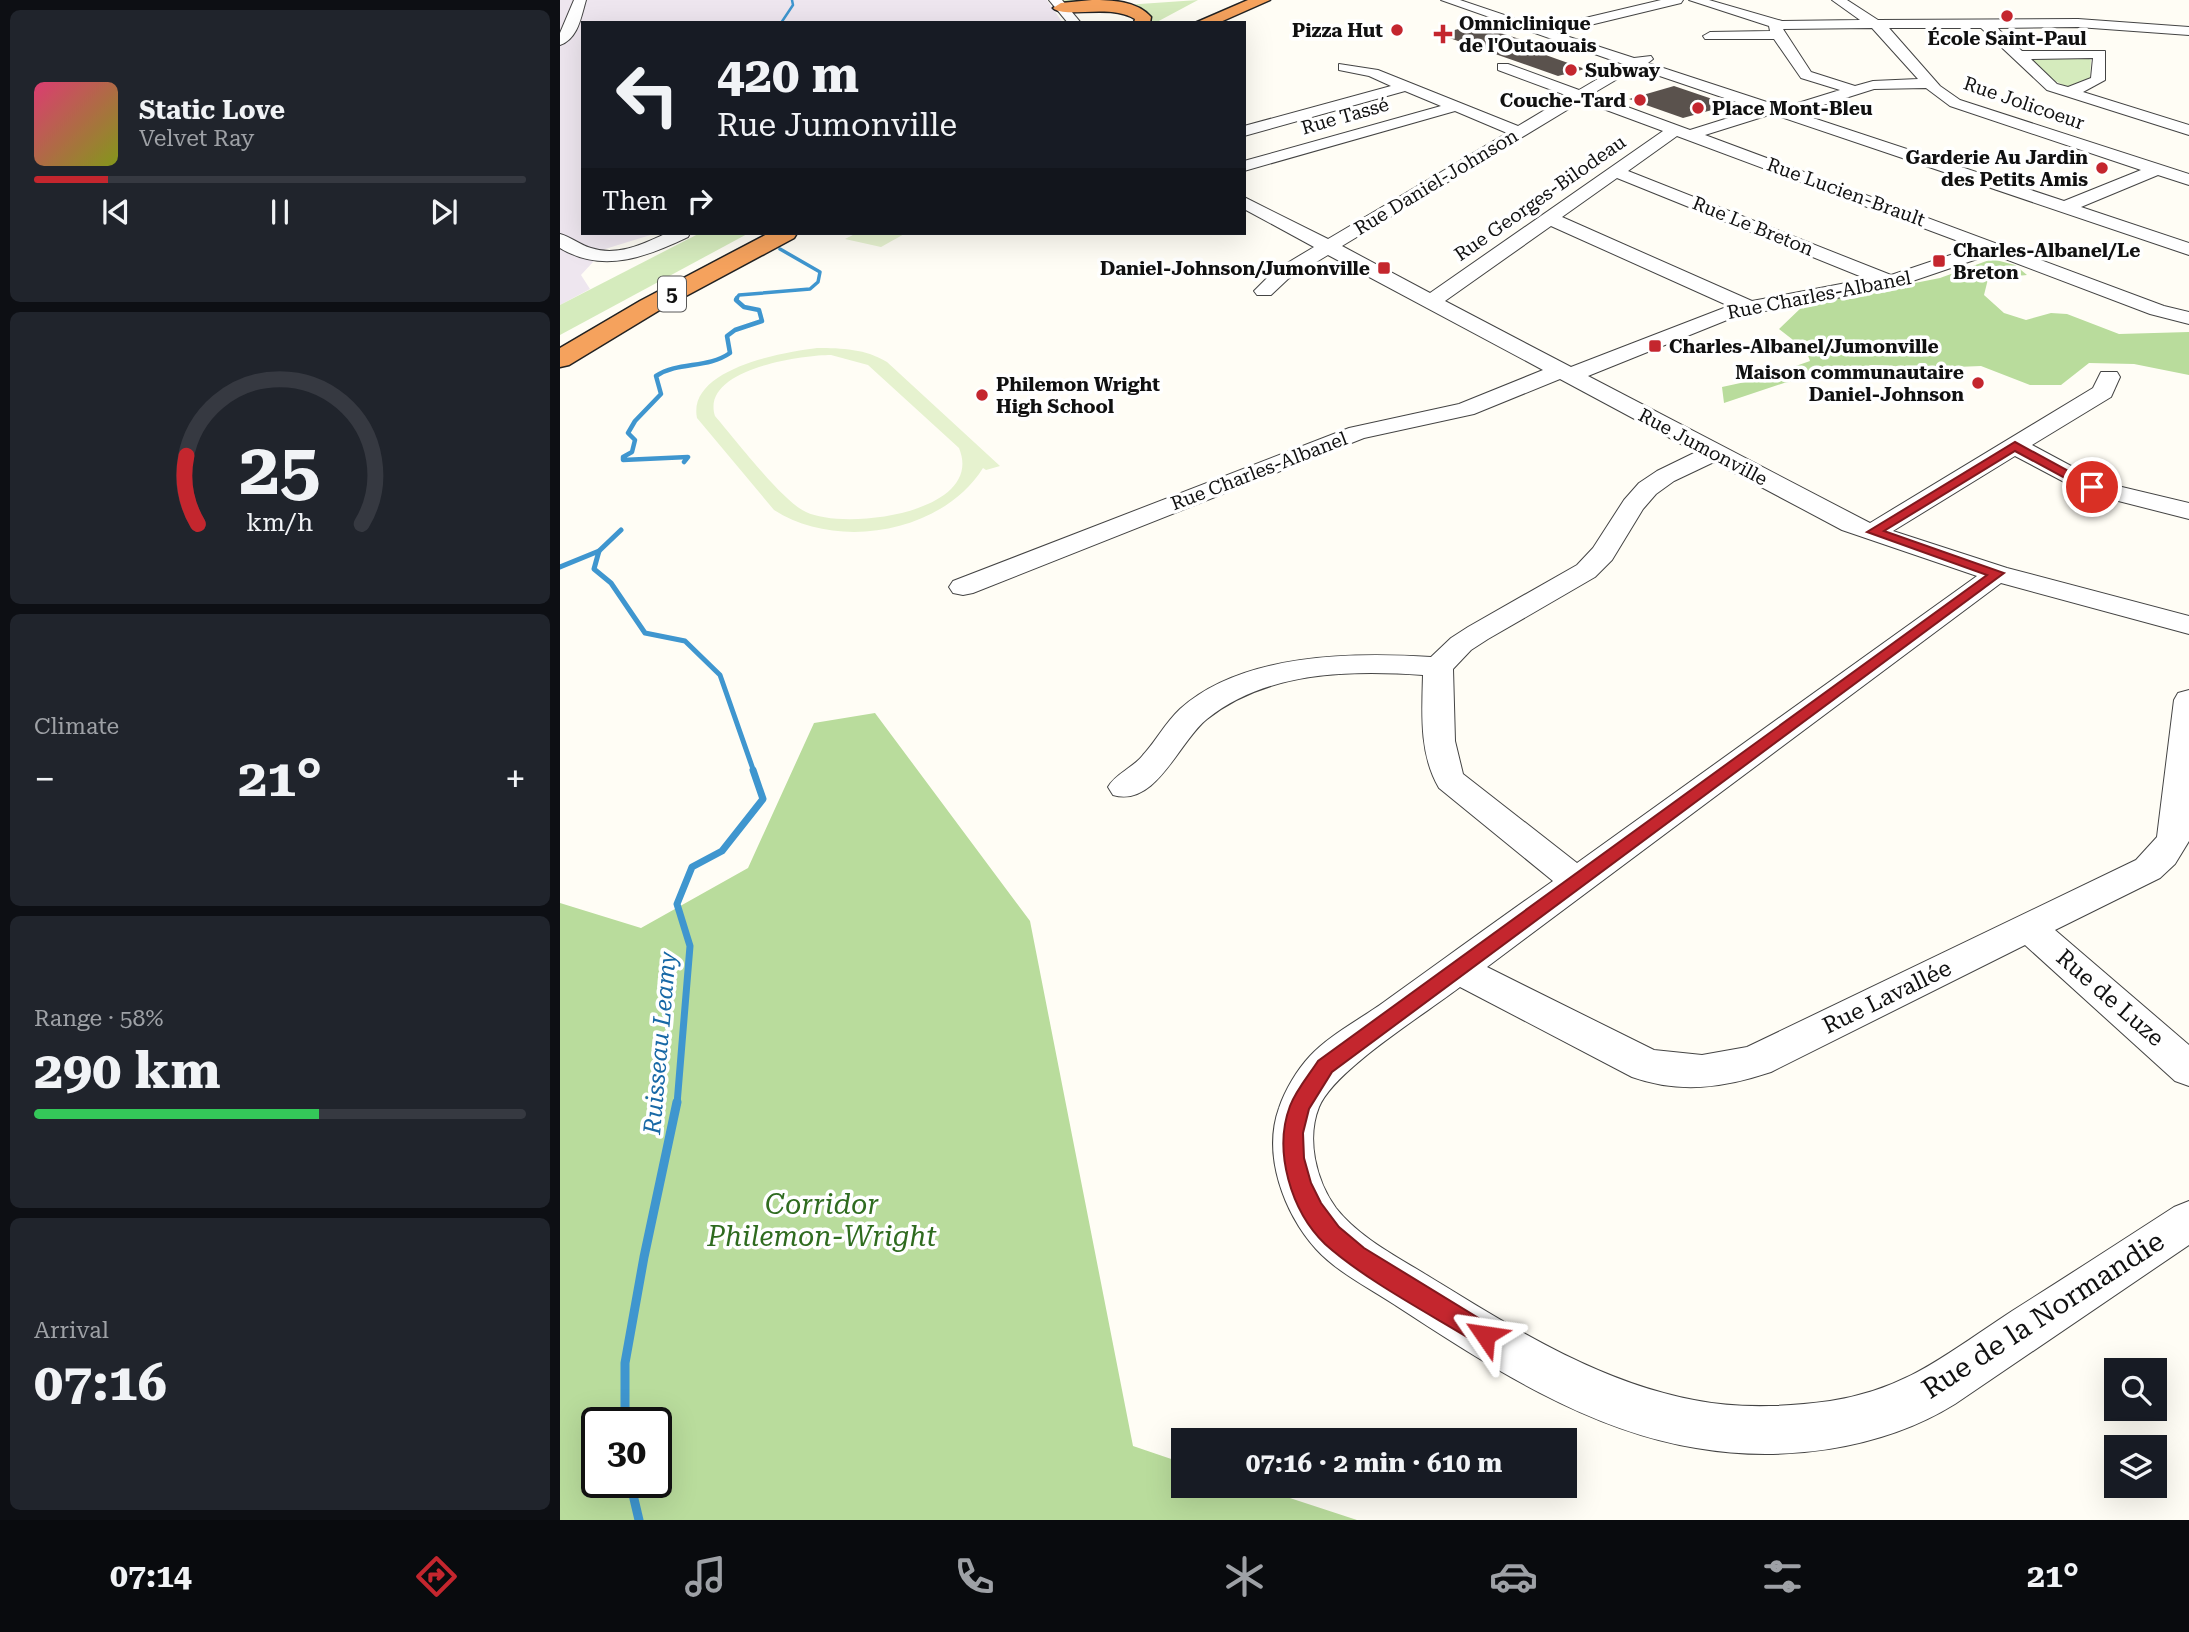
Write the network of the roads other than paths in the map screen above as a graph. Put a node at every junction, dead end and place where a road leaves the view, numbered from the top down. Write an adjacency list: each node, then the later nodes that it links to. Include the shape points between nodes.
1 (580, 0): 24 (street, via 570,31)
2 (1095, 0): 10 (highway)
3 (1222, 0): 14 (highway)
4 (1262, 0): 14 (highway)
5 (1447, 0): 22 (street)
6 (1473, 0): 19 (street)
7 (1677, 0): 13 (street)
8 (1695, 0): 20 (street)
9 (1838, 0): 18 (street, Rue Jolicoeur)
10 (1150, 3)
11 (1597, 3): 13 (street)
12 (1058, 4): 15 (street); 16 (highway, via 1121,8 1139,14)
13 (1627, 12): 19 (street)
14 (1196, 20)
15 (1073, 21)
16 (1142, 21)
17 (1985, 24): 18 (street); 21 (street, via 2078,23); 25 (street)
18 (1878, 25): 20 (street); 30 (street, Rue Jolicoeur)
19 (1559, 28): 22 (street); 26 (street)
20 (1777, 30): 23 (street); 32 (street, via 1806,75)
21 (2189, 31)
22 (1543, 32): 26 (street)
23 (1710, 36)
24 (560, 41)
25 (2020, 55): 33 (street, via 2047,83); 33 (street, via 2100,54 2098,80)
26 (1641, 60): 29 (street); 34 (street, Rue Daniel-Johnson)
27 (1344, 67): 31 (street)
28 (1503, 67): 34 (street, Rue Lucien-Brault)
29 (1690, 77): 36 (street); 37 (street)
30 (1929, 83): 32 (street, via 1880,84); 43 (street, Rue Jolicoeur, via 1962,106)
31 (1408, 86): 35 (street); 38 (street)
32 (1854, 90): 36 (street)
33 (2067, 93): 39 (street)
34 (1580, 95): 40 (street, Rue Daniel-Johnson); 41 (street, Rue Lucien-Brault)
35 (1457, 106): 40 (street); 42 (street, Rue Tassé)
36 (1799, 108): 37 (street, Rue Georges-Bilodeau); 47 (street)
37 (1773, 109): 41 (street, Rue Georges-Bilodeau); 47 (street)
38 (1246, 130)
39 (2189, 130)
40 (1519, 132): 54 (street, Rue Daniel-Johnson)
41 (1682, 132): 44 (street, Rue Georges-Bilodeau); 55 (street, Rue Lucien-Brault)
42 (1246, 165)
43 (2156, 170): 45 (street, Rue Jolicoeur); 47 (street)
44 (1614, 172): 48 (street, Rue Georges-Bilodeau); 57 (street, Rue Le Breton)
45 (2189, 180)
46 (1246, 203): 54 (street, Rue Jumonville)
47 (2073, 204): 52 (street); 56 (street)
48 (1549, 218): 59 (street, Rue Georges-Bilodeau); 60 (street)
49 (676, 235): 53 (street, via 642,250 608,257 585,255)
50 (761, 235): 62 (highway, 5)
51 (782, 235): 63 (highway, 5)
52 (2189, 236)
53 (560, 240)
54 (1328, 246): 58 (street, Rue Daniel-Johnson); 59 (street, Rue Jumonville)
55 (1992, 247): 57 (street, Rue Charles-Albanel); 61 (street, Rue Lucien-Brault)
56 (2189, 248)
57 (1892, 282): 60 (street, Rue Charles-Albanel)
58 (1264, 291)
59 (1430, 302): 64 (street, Rue Jumonville)
60 (1748, 307): 64 (street, Rue Charles-Albanel)
61 (2189, 318)
62 (560, 345)
63 (560, 359)
64 (1564, 374): 67 (street, Rue Jumonville); 71 (street, Rue Charles-Albanel, via 1466,409 1357,433)
65 (2109, 377): 66 (street, via 2103,392)
66 (2015, 446): 68 (street, via 2092,487); 69 (street)
67 (1715, 452): 69 (street, Rue Jumonville, via 1835,517); 73 (street, via 1662,478 1642,494 1599,561 1461,644)
68 (2189, 511)
69 (1873, 532): 70 (street, Rue Jumonville)
70 (1997, 573): 72 (street, Rue Jumonville); 76 (street, Rue de la Normandie)
71 (963, 587)
72 (2189, 625)
73 (1438, 667): 75 (street, via 1354,664 1256,680 1232,689 1195,712 1150,768); 76 (street, via 1441,753 1450,780)
74 (2189, 701): 77 (street, Rue Lavallée, via 2174,838 2163,855 2148,869)
75 (1124, 787)
76 (1576, 881): 78 (street, Rue de la Normandie)
77 (2030, 929): 78 (street, Rue Lavallée, via 1757,1060 1701,1074 1646,1065); 79 (street, Rue de Luze)
78 (1457, 969): 80 (street, Rue de la Normandie, via 1325,1066 1300,1107 1293,1133 1293,1158 1301,1184 1331,1234 1356,1255 1550,1375 1629,1408 1685,1424 1765,1431 1851,1422 1888,1410 1926,1395)
79 (2189, 1069)
80 (2189, 1220)

